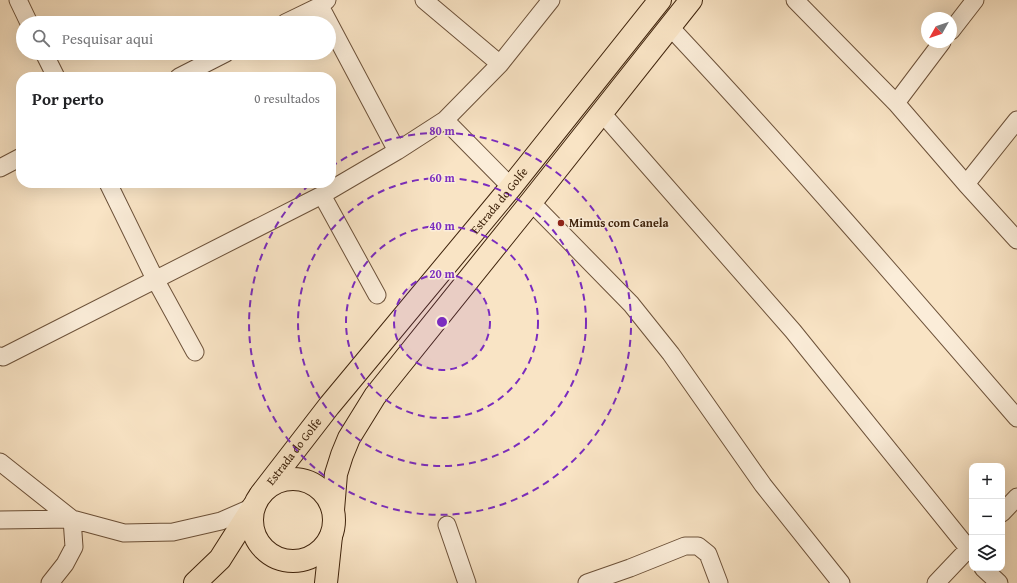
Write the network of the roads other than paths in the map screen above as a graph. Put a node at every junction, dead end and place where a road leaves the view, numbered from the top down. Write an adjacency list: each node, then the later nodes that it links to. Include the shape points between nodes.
1 (18, 0): 9 (street)
2 (424, 0): 18 (street)
3 (551, 0): 18 (street)
4 (660, 0): 30 (highway, Estrada do Golfe)
5 (690, 0): 13 (highway)
6 (795, 0): 21 (street)
7 (975, 0): 12 (street)
8 (323, 3): 10 (street); 11 (street)
9 (26, 16)
10 (298, 16)
11 (330, 16)
12 (957, 23)
13 (670, 27): 22 (highway); 40 (street, via 860,236)
14 (336, 29): 25 (street)
15 (937, 48): 21 (street)
16 (48, 60): 19 (street)
17 (212, 60): 20 (street)
18 (500, 64): 23 (street)
19 (54, 72)
20 (189, 72)
21 (896, 103): 28 (street)
22 (601, 112): 34 (highway); 48 (street, via 793,331)
23 (445, 120): 25 (street); 30 (street)
24 (1017, 120): 28 (street)
25 (397, 151): 29 (street)
26 (16, 160): 27 (street)
27 (0, 168)
28 (966, 184): 35 (street)
29 (336, 187)
30 (511, 187): 42 (highway, Estrada do Golfe, via 329,406)
31 (110, 188): 36 (street)
32 (334, 188): 33 (street)
33 (322, 195): 36 (street); 37 (street)
34 (532, 202): 43 (highway, via 375,396 342,454 336,474); 58 (street, via 631,304 671,354 763,485)
35 (1017, 240)
36 (155, 279): 38 (street); 39 (street, via 4,357)
37 (377, 295)
38 (195, 352)
39 (0, 356)
40 (1017, 418)
41 (0, 462): 44 (street)
42 (257, 500): 43 (highway, Estrada do Golfe, via 271,485 282,480 295,479 319,488 328,498); 44 (street, via 221,520 173,532 124,533); 47 (highway, via 251,521 254,535 261,547 272,556 285,561 299,562 313,557 324,548); 53 (highway, via 220,559)
43 (333, 510): 47 (highway)
44 (72, 519): 45 (street); 52 (street, via 74,547)
45 (0, 520)
46 (447, 525): 55 (street)
47 (331, 536): 54 (highway)
48 (969, 547)
49 (969, 551): 59 (street)
50 (986, 571): 60 (street)
51 (633, 576): 56 (street); 57 (street, via 685,546 698,546 708,554)
52 (50, 583)
53 (195, 583)
54 (326, 583)
55 (467, 583)
56 (588, 583)
57 (719, 583)
58 (841, 583)
59 (936, 583)
60 (999, 583)

